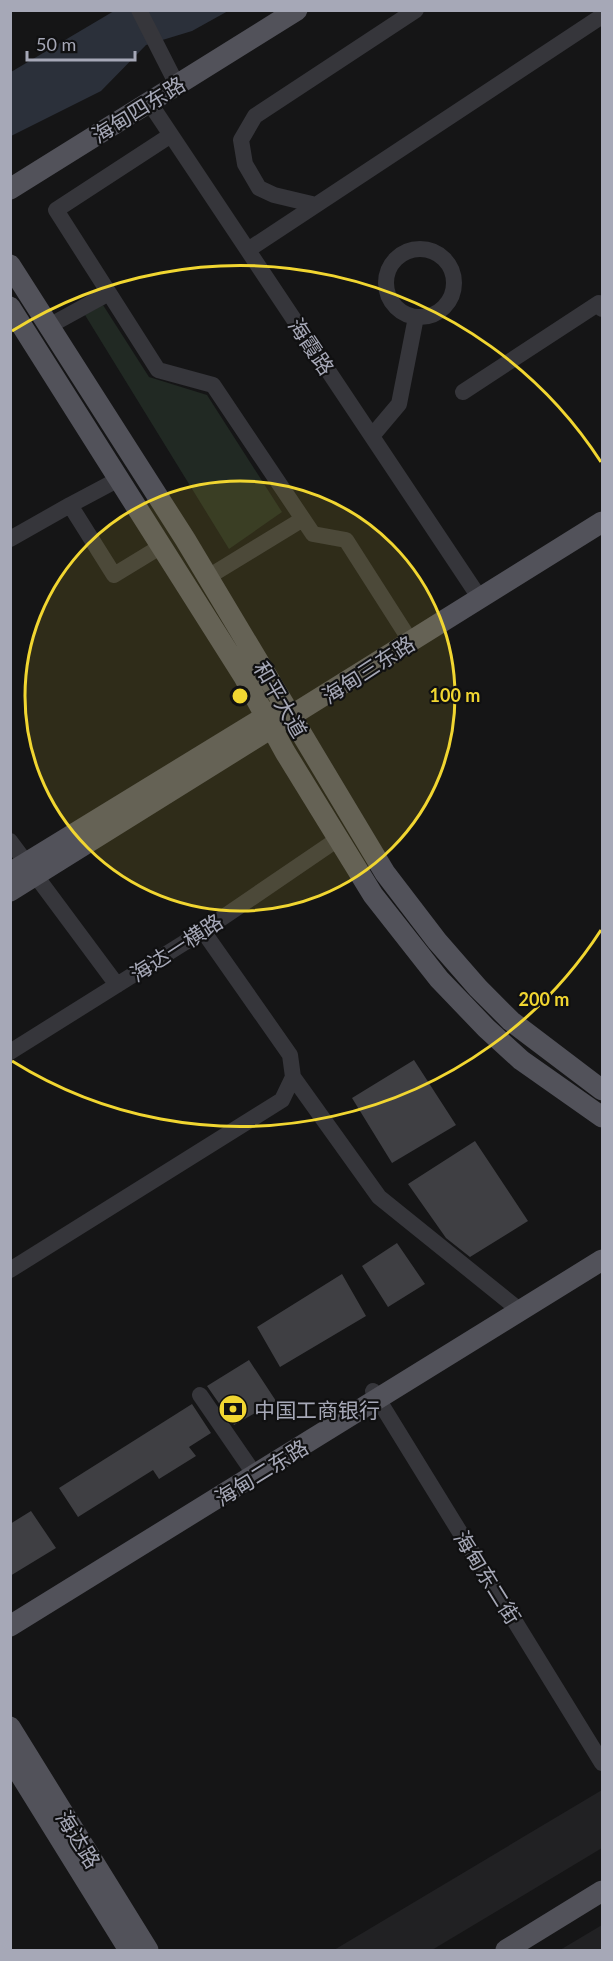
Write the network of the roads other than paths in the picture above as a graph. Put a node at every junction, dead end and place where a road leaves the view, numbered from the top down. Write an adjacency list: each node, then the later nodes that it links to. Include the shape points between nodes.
1 (139, 10): 6 (street)
2 (277, 10): 6 (main road, 海甸四东路)
3 (297, 10): 7 (main road, 海甸四东路)
4 (416, 10): 11 (street, via 255,116 241,140 245,164 259,188)
5 (603, 16): 11 (street)
6 (172, 75): 9 (main road, 海甸四东路)
7 (149, 102): 8 (street, 海霞路); 10 (main road, 海甸四东路)
8 (171, 135): 12 (street, 海霞路); 14 (street, via 56,210)
9 (10, 174)
10 (10, 189)
11 (316, 205): 12 (street)
12 (248, 250): 20 (street, 海霞路)
13 (10, 265): 18 (main road, 和平大道)
14 (109, 293): 18 (street); 24 (street, via 158,370 213,385)
15 (10, 307): 21 (main road, 和平大道)
16 (603, 309): 19 (street, via 599,303)
17 (416, 317): 17 (street, via 395,307 386,286 392,264 411,250 423,249 443,258 454,287 437,313); 20 (street, via 399,404)
18 (49, 326): 28 (main road, 和平大道)
19 (463, 392)
20 (372, 436): 29 (street, 海霞路)
21 (119, 479): 22 (street); 27 (main road, 和平大道)
22 (70, 504): 26 (street); 27 (street, via 114,575)
23 (603, 513): 29 (main road)
24 (303, 519): 28 (street); 30 (street, via 313,534 346,540)
25 (603, 522): 31 (main road, 海甸三东路)
26 (10, 539)
27 (160, 547): 32 (main road, 和平大道)
28 (208, 577): 31 (main road, 和平大道)
29 (475, 591): 30 (main road)
30 (406, 634): 31 (main road)
31 (287, 711): 32 (main road); 41 (main road, 和平大道, via 385,873 437,941 511,1021)
32 (269, 723): 33 (main road, 和平大道); 35 (main road)
33 (338, 839): 37 (street, 海达一横路); 42 (main road, 和平大道, via 373,895 461,1004 521,1060)
34 (10, 841): 35 (street)
35 (24, 870): 36 (main road); 38 (street)
36 (10, 891)
37 (203, 931): 38 (street, 海达一横路); 40 (street, via 290,1055)
38 (117, 985): 39 (street, 海达一横路)
39 (10, 1052)
40 (293, 1077): 45 (street, via 282,1100); 46 (street, via 379,1197)
41 (603, 1090)
42 (603, 1117)
43 (603, 1250): 46 (main road, 海甸二东路)
44 (603, 1260): 47 (main road, 海甸二东路)
45 (10, 1270)
46 (513, 1305): 47 (main road, 海甸二东路)
47 (378, 1393): 49 (main road, 海甸二东路); 53 (street, 海甸东二街); 55 (street, 海甸东二街)
48 (200, 1395): 49 (street)
49 (252, 1471): 50 (main road, 海甸二东路); 51 (main road, 海甸二东路)
50 (10, 1615)
51 (10, 1626)
52 (10, 1728): 59 (main road, 海达路)
53 (603, 1751)
54 (10, 1758): 58 (main road, 海达路)
55 (603, 1763)
56 (603, 1891): 60 (main road)
57 (603, 1901): 61 (main road)
58 (129, 1950)
59 (148, 1950)
60 (506, 1950)
61 (524, 1950)

